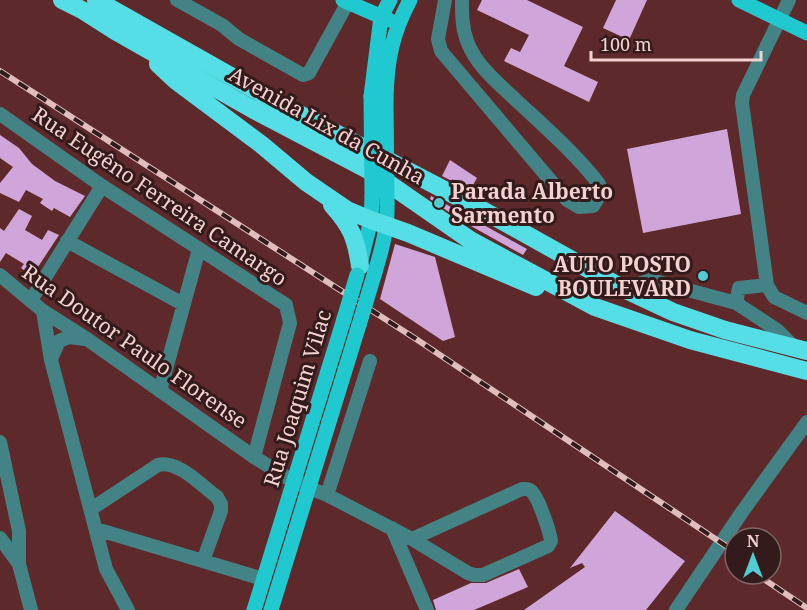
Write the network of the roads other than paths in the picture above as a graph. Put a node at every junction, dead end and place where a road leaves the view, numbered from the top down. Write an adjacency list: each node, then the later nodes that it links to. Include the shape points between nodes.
1 (62, 0): 15 (highway, Avenida Lix da Cunha)
2 (96, 0): 26 (highway, Avenida Lix da Cunha)
3 (177, 0): 10 (street, via 303,75 309,73)
4 (390, 0): 11 (main road)
5 (410, 0): 13 (main road)
6 (446, 0): 7 (street, via 438,39 441,51 567,200 579,207 593,206 598,198 598,184 582,162 496,81 474,54 464,29)
7 (462, 0)
8 (740, 0): 12 (main road)
9 (789, 0): 12 (street)
10 (346, 1): 11 (main road)
11 (381, 17): 13 (main road); 16 (main road)
12 (779, 19): 14 (main road); 25 (street, via 742,100)
13 (398, 23): 16 (main road)
14 (807, 33)
15 (137, 44): 18 (highway, via 175,80); 30 (highway, Avenida Lix da Cunha, via 372,172 470,240)
16 (378, 97): 20 (main road, Rua Joaquim Vilac, bridge, via 372,197); 20 (main road, Rua Joaquim Vilac, bridge, via 387,203)
17 (0, 114): 19 (street, Rua Eugêno Ferreira Camargo)
18 (306, 182): 20 (highway, via 347,210); 23 (highway, via 346,222)
19 (102, 186): 21 (street); 22 (street, Rua Eugêno Ferreira Camargo)
20 (379, 223): 23 (main road, Rua Joaquim Vilac); 30 (highway)
21 (67, 241): 27 (street); 29 (street)
22 (199, 249): 29 (street); 41 (street, Rua Eugêno Ferreira Camargo, via 272,294 288,310 290,323)
23 (364, 271): 42 (main road, Rua Joaquim Vilac, bridge, via 344,319); 43 (main road, Rua Joaquim Vilac, bridge, via 359,325)
24 (0, 275): 27 (street, Rua Doutor Paulo Florense)
25 (766, 285): 28 (street, via 739,288); 32 (street, via 774,297)
26 (624, 289): 28 (street, via 651,280); 34 (highway, Avenida Lix da Cunha, via 725,330)
27 (31, 300): 31 (street, Rua Doutor Paulo Florense)
28 (736, 303): 34 (street)
29 (183, 304): 38 (street)
30 (595, 307): 37 (highway, Avenida Lix da Cunha, via 690,340)
31 (43, 311): 33 (street, Rua Doutor Paulo Florense); 35 (street)
32 (807, 313)
33 (87, 339): 35 (street, via 64,338 56,345); 38 (street, Rua Doutor Paulo Florense)
34 (801, 350)
35 (51, 360): 45 (street)
36 (370, 361): 44 (street)
37 (805, 370)
38 (160, 391): 41 (street, Rua Doutor Paulo Florense)
39 (807, 422): 58 (street)
40 (0, 442): 51 (street, via 19,531)
41 (254, 456): 42 (street, Rua Doutor Paulo Florense)
42 (294, 482): 43 (street, Rua Doutor Paulo Florense); 52 (main road, Rua Joaquim Vilac)
43 (309, 486): 44 (street, Rua Doutor Paulo Florense); 56 (main road, Rua Joaquim Vilac)
44 (327, 495): 46 (street, Rua Doutor Paulo Florense)
45 (91, 509): 47 (street); 50 (street, via 158,465 175,465 221,504)
46 (392, 528): 49 (street, Rua Doutor Paulo Florense); 57 (street)
47 (96, 529): 50 (street); 54 (street, via 106,569)
48 (0, 538): 51 (street)
49 (412, 539): 49 (street, Rua Doutor Paulo Florense, via 479,576 550,542 533,493 527,489)
50 (203, 561): 52 (street)
51 (19, 564): 53 (street)
52 (264, 579): 55 (main road, Rua Joaquim Vilac)
53 (31, 610)
54 (128, 610)
55 (254, 610)
56 (271, 610)
57 (427, 610)
58 (676, 610)

